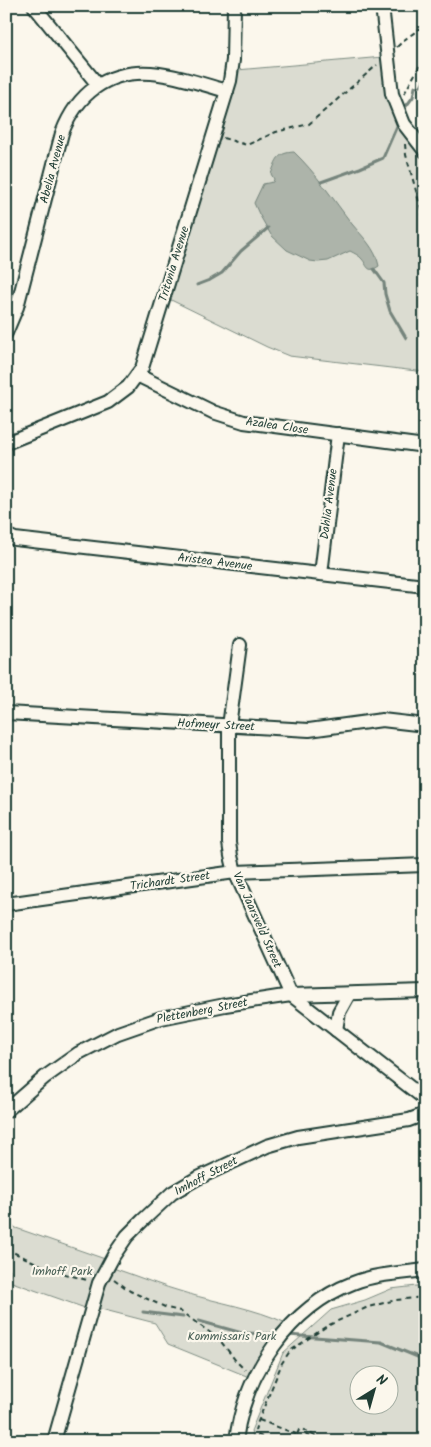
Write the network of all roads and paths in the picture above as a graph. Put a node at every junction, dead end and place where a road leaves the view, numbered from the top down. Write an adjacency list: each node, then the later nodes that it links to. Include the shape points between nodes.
1 (34, 6): 7 (street)
2 (234, 6): 8 (street, Tritonia Avenue, via 233,60)
3 (382, 6): 5 (street)
4 (425, 25): 5 (path)
5 (388, 56): 9 (street); 11 (path, via 309,124 276,132 247,145)
6 (425, 56): 9 (path, via 409,88)
7 (98, 85): 8 (street, Abelia Avenue, via 119,76 150,73); 14 (street, Abelia Avenue, via 73,110 62,133 17,307)
8 (227, 91): 11 (street, Tritonia Avenue)
9 (396, 104): 10 (street)
10 (404, 124): 12 (street); 13 (path, via 406,155)
11 (214, 136): 15 (street, Tritonia Avenue, via 145,360)
12 (425, 151)
13 (425, 224)
14 (6, 333)
15 (137, 375): 16 (street, Azalea Close, via 213,412 244,422); 17 (street, Tritonia Avenue, via 123,392 108,402)
16 (338, 434): 18 (street, Azalea Close); 20 (street, Dahlia Avenue)
17 (6, 443)
18 (425, 446)
19 (6, 535): 20 (street, Aristea Avenue)
20 (321, 574): 21 (street, Aristea Avenue)
21 (425, 586)
22 (240, 645): 25 (street, Van Jaarsveld Street)
23 (6, 713): 25 (street, Hofmeyr Street)
24 (425, 725): 25 (street, Hofmeyr Street, via 382,720 309,730)
25 (229, 726): 27 (street, Van Jaarsveld Street, via 229,843)
26 (425, 865): 27 (street, Trichardt Street)
27 (235, 872): 28 (street, Trichardt Street); 31 (street, Van Jaarsveld Street)
28 (6, 904)
29 (425, 991): 30 (street, Plettenberg Street)
30 (349, 994): 31 (street, Plettenberg Street); 32 (street, via 339,1012)
31 (290, 995): 32 (street, Van Jaarsveld Street); 34 (street, Plettenberg Street, via 161,1018 118,1033 62,1064)
32 (336, 1030): 33 (street, Van Jaarsveld Street)
33 (425, 1099)
34 (6, 1111)
35 (425, 1114): 38 (street, Imhoff Street, via 409,1120 298,1137 267,1146 196,1179 172,1193 127,1236)
36 (6, 1249): 38 (path, via 54,1271)
37 (425, 1270): 40 (street, via 368,1278 339,1289 317,1303 283,1334)
38 (102, 1278): 40 (path, via 180,1311 218,1339); 44 (street, Imhoff Street)
39 (425, 1297): 41 (path, via 368,1307 328,1326 290,1351)
40 (254, 1379): 45 (street, via 238,1425)
41 (259, 1420): 42 (path); 46 (path, via 255,1430)
42 (297, 1434): 43 (path, via 302,1429); 43 (path, via 299,1438 306,1435)
43 (319, 1438): 47 (path)
44 (54, 1441)
45 (236, 1441)
46 (270, 1441)
47 (324, 1441)

